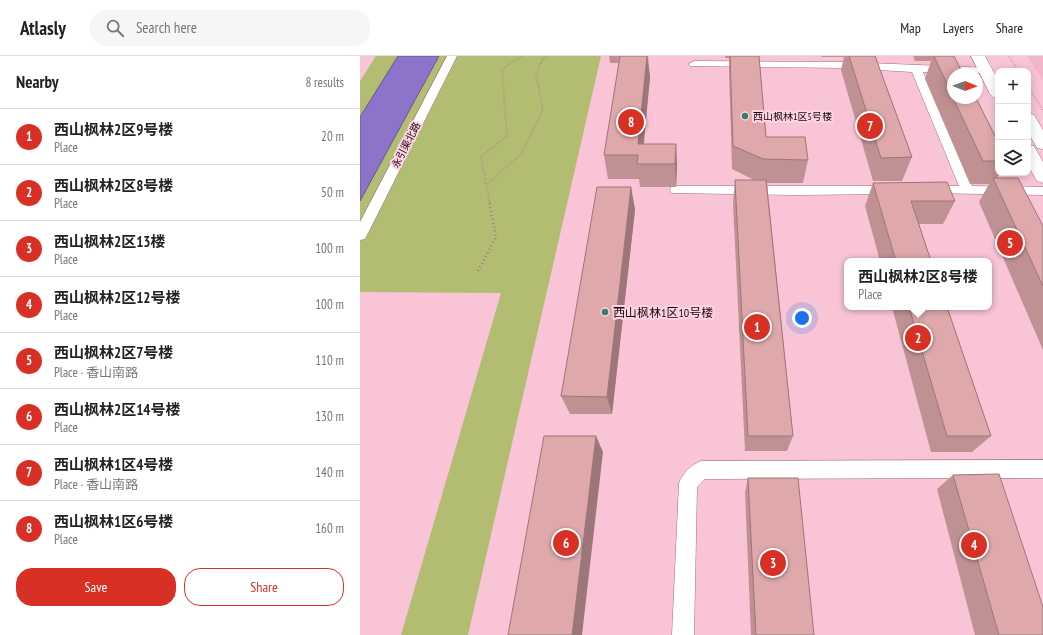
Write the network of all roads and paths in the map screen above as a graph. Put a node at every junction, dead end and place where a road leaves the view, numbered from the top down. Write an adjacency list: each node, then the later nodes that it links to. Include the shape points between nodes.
1 (452, 56): 23 (street, 永引渠北路)
2 (523, 56): 19 (path, via 502,70 507,136 481,157)
3 (548, 56): 19 (path, via 543,59 536,75 542,110 522,153)
4 (978, 56): 11 (main road)
5 (992, 56): 8 (main road)
6 (1009, 56): 9 (path)
7 (694, 64): 10 (street, via 845,65)
8 (999, 68)
9 (1016, 68)
10 (916, 70): 11 (street); 20 (street)
11 (986, 70): 12 (main road)
12 (995, 88)
13 (1031, 91): 14 (path)
14 (1043, 110)
15 (1031, 123): 16 (main road)
16 (1043, 144)
17 (1031, 155): 18 (main road)
18 (1043, 177)
19 (486, 184): 24 (path, via 496,236)
20 (967, 189): 21 (street); 22 (street)
21 (676, 190)
22 (1043, 191)
23 (360, 235)
24 (478, 271)
25 (1043, 469): 26 (street, via 701,470 688,483)
26 (683, 635)

